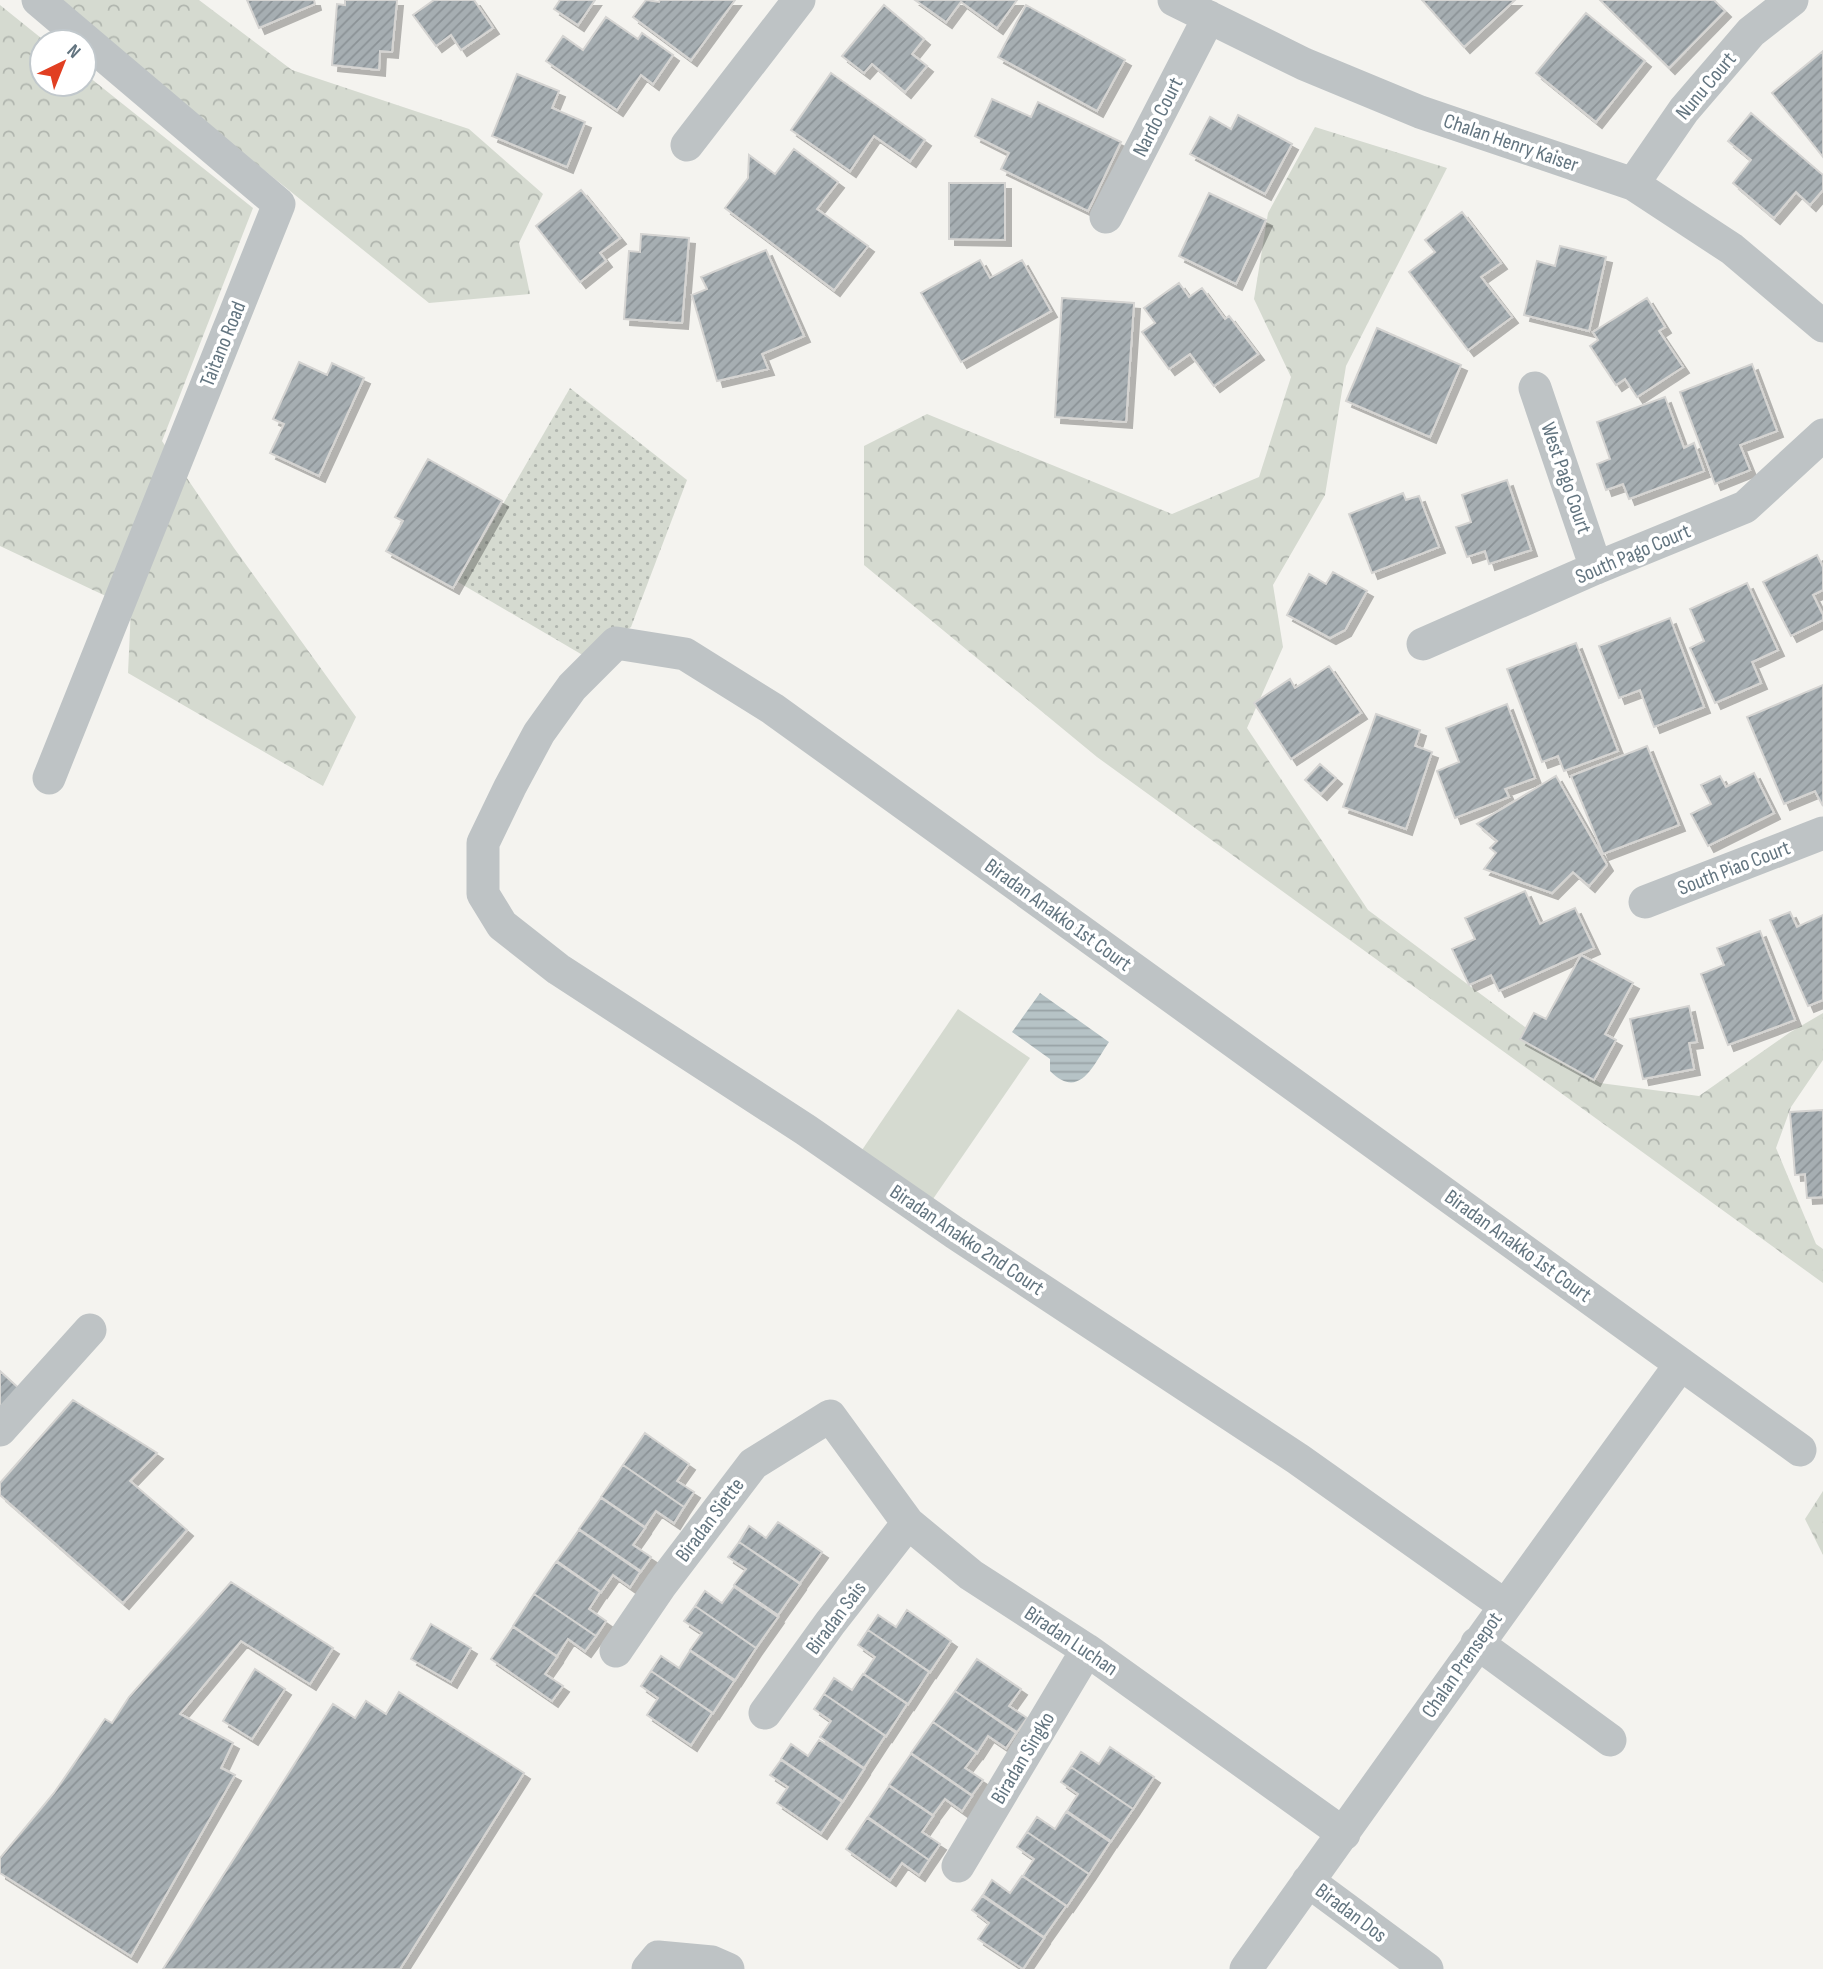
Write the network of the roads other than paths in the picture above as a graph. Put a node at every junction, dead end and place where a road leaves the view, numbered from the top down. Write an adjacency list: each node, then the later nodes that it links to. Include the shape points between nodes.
1 (37, 0): 14 (street, Taitano Road, via 279,204)
2 (799, 0): 6 (street)
3 (1174, 0): 5 (street, Chalan Henry Kaiser)
4 (1792, 0): 7 (street, Nunu Court, via 1751,32 1684,110)
5 (1209, 17): 7 (street, Chalan Henry Kaiser, via 1304,64 1420,112); 8 (street, Nardo Court)
6 (687, 145)
7 (1633, 184): 9 (street, Chalan Henry Kaiser, via 1732,249)
8 (1107, 217)
9 (1823, 326)
10 (1535, 388): 12 (street, West Pago Court)
11 (1823, 435): 12 (street, South Pago Court, via 1745,507)
12 (1596, 568): 13 (street, South Pago Court)
13 (1423, 644)
14 (49, 778)
15 (1823, 833): 17 (street, South Piao Court)
16 (483, 843): 19 (street, Biradan Anakko 1st Court, via 539,733 572,687 616,643 685,654 774,709); 24 (street, Biradan Anakko 2nd Court, via 483,894 502,925 558,970 1297,1459)
17 (1645, 902)
18 (90, 1330): 21 (street)
19 (1681, 1364): 22 (street); 24 (street, Chalan Prensepot)
20 (830, 1416): 23 (street, Biradan Luchan); 27 (street, Biradan Siette, via 753,1464)
21 (0, 1430)
22 (1800, 1450)
23 (908, 1523): 26 (street, Biradan Luchan, via 971,1575); 28 (street, Biradan Sais)
24 (1504, 1605): 25 (street, Chalan Prensepot)
25 (1477, 1643): 29 (street); 30 (street, Chalan Prensepot)
26 (1087, 1650): 30 (street, Biradan Luchan); 31 (street, Biradan Singko)
27 (616, 1651)
28 (765, 1713)
29 (1610, 1740)
30 (1344, 1834): 32 (street, Chalan Prensepot)
31 (958, 1866)
32 (1308, 1881): 35 (street, Chalan Prensepot); 36 (street, Biradan Dos)
33 (648, 1969): 34 (street, via 658,1956 712,1962)
34 (728, 1969)
35 (1246, 1969)
36 (1427, 1969)

